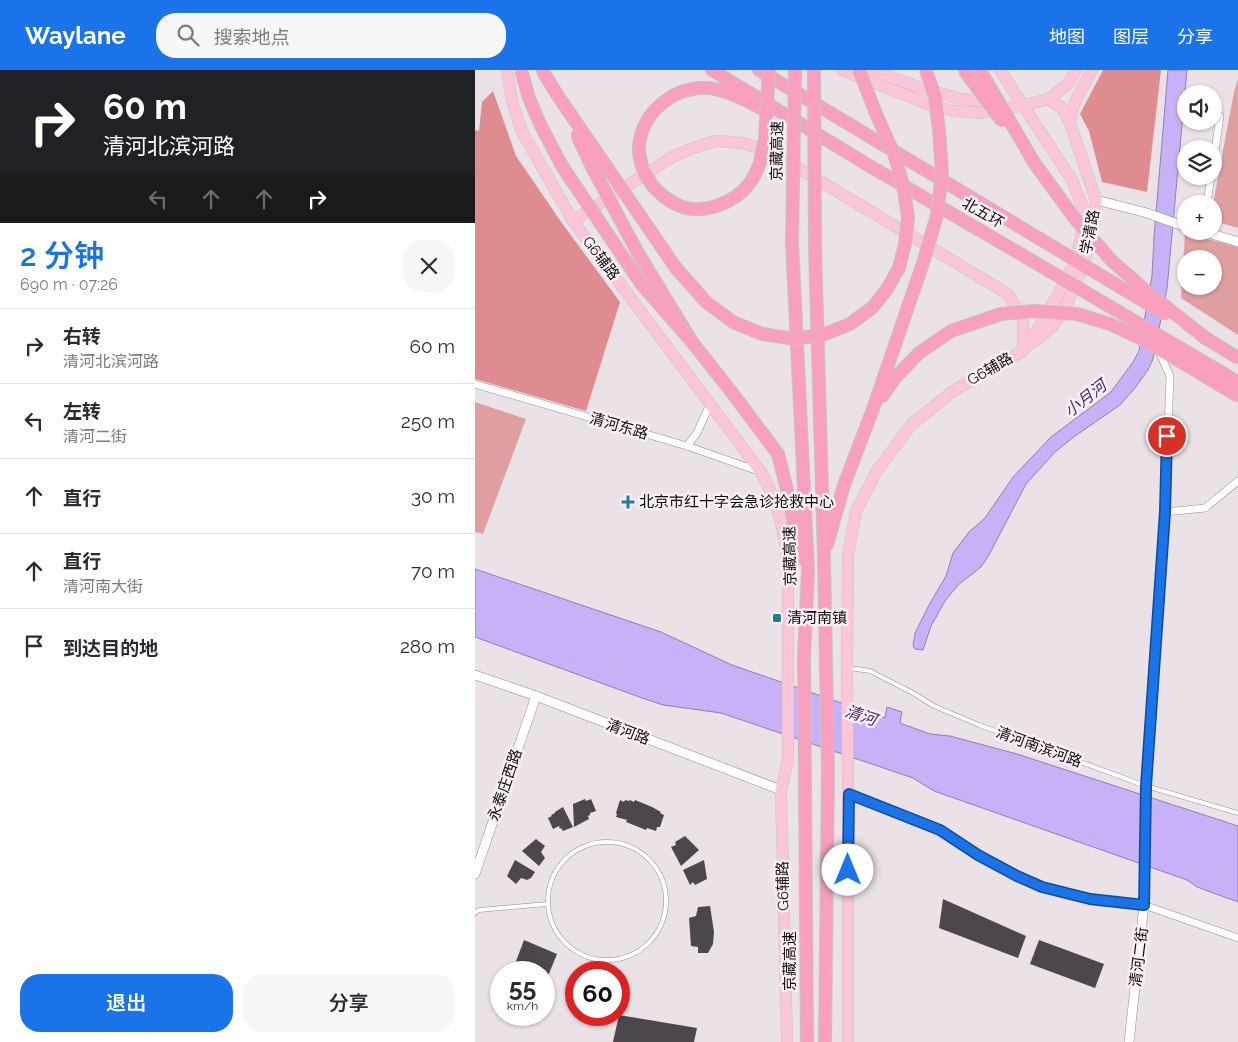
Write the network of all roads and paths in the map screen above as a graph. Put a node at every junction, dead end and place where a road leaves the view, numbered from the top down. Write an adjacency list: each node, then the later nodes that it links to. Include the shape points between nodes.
1 (507, 70): 25 (main road, G6辅路, via 522,132)
2 (521, 70): 30 (highway, bridge, via 540,124 562,166 642,285)
3 (543, 70): 18 (highway, bridge)
4 (712, 70): 23 (highway, 北五环)
5 (759, 70): 29 (highway, 北五环, bridge)
6 (769, 70): 23 (highway, bridge, via 765,138 759,163 749,184 739,194 721,205 694,210 671,202 652,185 640,160 639,146 646,122 668,98 692,89 708,88 752,103)
7 (795, 70): 44 (highway, 京藏高速, bridge, via 792,242)
8 (814, 70): 43 (highway, bridge, via 815,248)
9 (842, 70): 20 (main road, via 929,105 953,111 980,113)
10 (859, 70): 18 (highway, bridge, via 894,154 903,185 908,217 905,244 899,268 873,307 850,324 825,334 795,339 762,334 733,322 706,302 676,268)
11 (872, 70): 20 (main road, via 961,98)
12 (927, 70): 38 (highway, bridge, via 935,97 942,172 937,215)
13 (964, 70): 22 (highway, bridge)
14 (980, 70): 22 (highway, bridge)
15 (1000, 70): 20 (main road, G6辅路)
16 (1076, 70): 19 (main road, via 1069,83)
17 (1092, 70): 21 (main road, via 1076,100)
18 (558, 96): 30 (highway, bridge, via 638,253)
19 (1049, 99): 20 (main road); 21 (main road, 学清路, via 1063,109)
20 (1024, 105): 31 (main road, G6辅路, via 1071,180 1083,208 1081,238 1073,266)
21 (1070, 123): 24 (main road, 学清路)
22 (1035, 164): 29 (highway, bridge, via 1076,220 1112,261)
23 (868, 165): 34 (highway, 北五环, bridge)
24 (1096, 200): 26 (street); 31 (main road, 学清路, via 1088,248 1068,302 1053,326)
25 (573, 221): 31 (main road, via 693,148 716,141 742,143 770,151 1008,294 1023,320); 37 (main road, G6辅路)
26 (1177, 224)
27 (1222, 237): 28 (street)
28 (1238, 242)
29 (1208, 340): 33 (highway, 北五环, bridge)
30 (692, 342): 44 (highway, via 778,454 799,550)
31 (1023, 350): 45 (main road, G6辅路, via 953,391 911,425 877,471 856,511 848,555)
32 (1161, 356): 42 (street, via 1170,376)
33 (1238, 358)
34 (1238, 382)
35 (475, 384): 39 (street, 清河东路)
36 (1238, 396): 38 (highway, bridge, via 1150,343 1110,324 1077,314 1034,311 1001,314 951,331 919,353 895,378)
37 (710, 404): 39 (street, via 697,433); 40 (main road, G6辅路)
38 (873, 409): 43 (highway, bridge, via 844,485)
39 (687, 446): 40 (street, 清河东路)
40 (761, 472): 49 (main road, G6辅路, via 780,520 788,560 788,760)
41 (1238, 481): 42 (street, via 1205,508)
42 (1165, 512): 48 (street)
43 (824, 557): 60 (highway, via 827,770)
44 (808, 570): 59 (highway, 京藏高速, via 804,656)
45 (847, 667): 48 (lane, 清河南滨河路, via 870,671 934,706 979,725); 50 (main road, G6辅路)
46 (475, 675): 47 (street, 清河路)
47 (536, 696): 49 (street, 清河路); 53 (street, 永泰庄西路)
48 (1146, 786): 51 (lane, 清河南滨河路); 52 (street)
49 (781, 790): 58 (main road, G6辅路)
50 (849, 794): 55 (street, via 940,830 978,855 1042,887 1090,899); 61 (main road)
51 (1238, 813)
52 (1145, 871): 55 (street, 清河二街)
53 (475, 874)
54 (547, 904): 54 (lane, via 554,930 572,950 597,960 623,959 647,946 662,925 667,898 659,873 642,853 617,842 590,844 567,856 551,878); 56 (lane)
55 (1144, 905): 57 (street); 62 (street, 清河二街)
56 (475, 913)
57 (1238, 938)
58 (787, 1042)
59 (807, 1042)
60 (825, 1042)
61 (848, 1042)
62 (1129, 1042)

